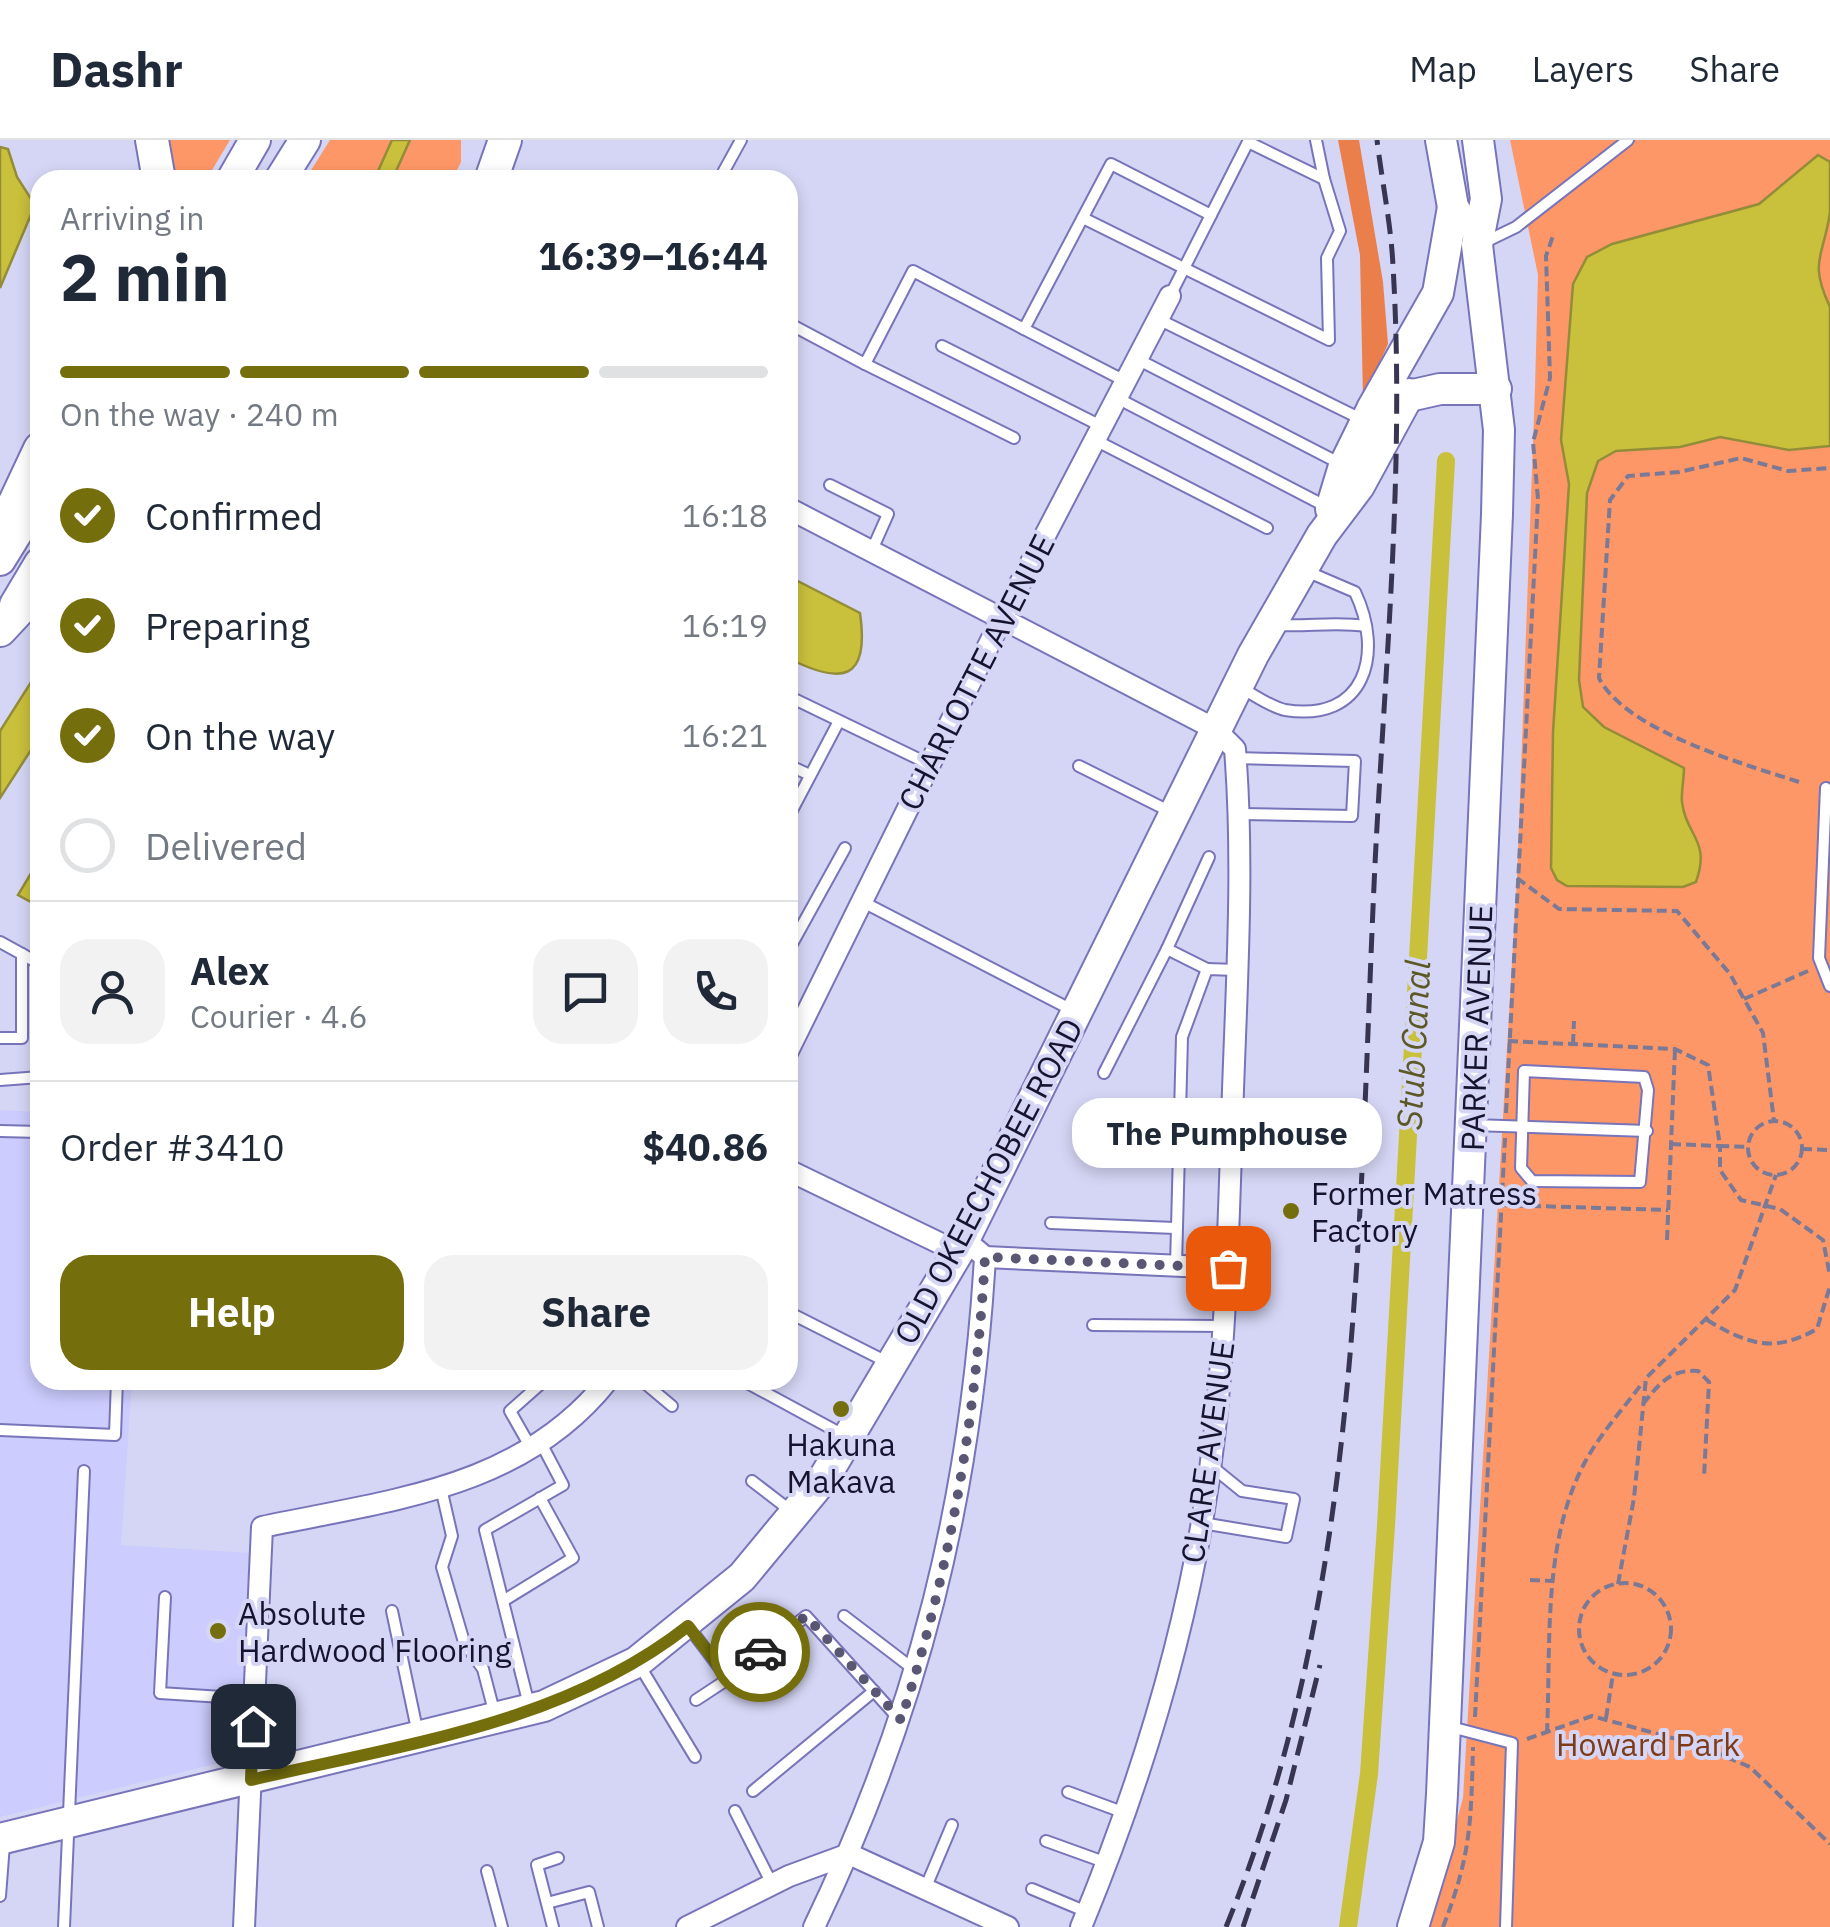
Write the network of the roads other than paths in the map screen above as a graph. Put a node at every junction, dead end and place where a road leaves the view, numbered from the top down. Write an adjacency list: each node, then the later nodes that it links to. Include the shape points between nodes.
1 (152, 140): 12 (main road)
2 (255, 140): 13 (street)
3 (305, 140): 14 (street)
4 (478, 140): 15 (main road)
5 (505, 140): 16 (main road)
6 (741, 140): 17 (lane)
7 (1316, 140): 18 (lane)
8 (1442, 140): 19 (street, PARKER AVENUE)
9 (1478, 140): 22 (street, PARKER AVENUE, via 1486,199)
10 (1628, 140): 22 (lane, via 1516,227)
11 (1246, 141): 18 (lane); 20 (lane)
12 (157, 170)
13 (238, 170)
14 (286, 170)
15 (474, 170)
16 (494, 170)
17 (724, 170)
18 (1324, 180): 23 (lane, via 1340,231 1327,258 1329,340)
19 (1453, 207): 22 (street, PARKER AVENUE); 34 (street, OLD OKEECHOBEE ROAD, via 1438,293)
20 (1211, 215): 21 (lane, via 1110,164); 23 (lane)
21 (1082, 218): 23 (lane); 27 (lane)
22 (1477, 245): 31 (street, PARKER AVENUE)
23 (1184, 268): 24 (lane)
24 (1170, 296): 25 (street, CHARLOTTE AVENUE)
25 (1158, 319): 29 (street, CHARLOTTE AVENUE); 34 (lane)
26 (798, 328): 30 (lane)
27 (1024, 329): 30 (lane, via 913,271); 32 (lane)
28 (942, 346): 35 (lane)
29 (1137, 359): 32 (street, CHARLOTTE AVENUE); 37 (lane)
30 (865, 364): 36 (lane)
31 (1496, 389): 33 (street); 84 (street, PARKER AVENUE, via 1497,514)
32 (1121, 390): 35 (street, CHARLOTTE AVENUE); 42 (lane)
33 (1409, 394): 34 (street); 42 (street, OLD OKEECHOBEE ROAD, via 1359,486)
34 (1370, 416): 37 (street, OLD OKEECHOBEE ROAD)
35 (1098, 434): 43 (lane); 50 (street, CHARLOTTE AVENUE)
36 (1014, 438)
37 (1344, 466): 42 (street, OLD OKEECHOBEE ROAD)
38 (30, 471): 44 (main road)
39 (830, 485): 45 (lane, via 888,514)
40 (30, 511): 46 (street)
41 (798, 513): 45 (street)
42 (1326, 522): 47 (street, OLD OKEECHOBEE ROAD)
43 (1266, 528)
44 (0, 534)
45 (872, 550): 50 (street)
46 (0, 560)
47 (1303, 570): 51 (street, OLD OKEECHOBEE ROAD); 52 (lane, via 1355,592)
48 (30, 580): 53 (street)
49 (30, 598): 53 (main road)
50 (1003, 616): 57 (street); 59 (street, CHARLOTTE AVENUE)
51 (1270, 625): 52 (lane); 54 (street, OLD OKEECHOBEE ROAD)
52 (1366, 626): 54 (lane, via 1368,672 1352,697 1316,712 1281,710)
53 (0, 630)
54 (1237, 686): 57 (street, OLD OKEECHOBEE ROAD)
55 (798, 701): 56 (lane)
56 (838, 721): 59 (lane); 62 (lane)
57 (1215, 730): 58 (street, via 1235,748); 65 (street, OLD OKEECHOBEE ROAD)
58 (1236, 758): 66 (street, CLARE AVENUE); 66 (lane, via 1355,761 1352,816)
59 (929, 764): 69 (street, CHARLOTTE AVENUE)
60 (1078, 766): 65 (lane)
61 (798, 770): 62 (lane)
62 (810, 775): 64 (lane)
63 (1826, 788): 77 (lane, via 1819,958)
64 (798, 798)
65 (1174, 813): 78 (street, OLD OKEECHOBEE ROAD)
66 (1240, 814): 76 (street, CLARE AVENUE)
67 (845, 848): 70 (lane)
68 (1209, 857): 72 (lane)
69 (862, 902): 78 (lane); 79 (street, CHARLOTTE AVENUE)
70 (798, 932)
71 (0, 942): 73 (lane)
72 (1167, 950): 75 (lane); 81 (lane)
73 (22, 954): 74 (lane); 80 (lane, via 22,1038)
74 (30, 958)
75 (1208, 969): 76 (lane); 91 (lane, via 1182,1037)
76 (1237, 970): 94 (street, CLARE AVENUE)
77 (1830, 986)
78 (1076, 1012): 92 (street, OLD OKEECHOBEE ROAD)
79 (798, 1032)
80 (0, 1038)
81 (1104, 1073)
82 (30, 1078): 83 (lane)
83 (0, 1080)
84 (1472, 1125): 85 (lane); 129 (street, PARKER AVENUE)
85 (1522, 1127): 86 (lane); 86 (lane, via 1524,1176 1600,1183 1640,1182); 86 (lane, via 1524,1072 1644,1077)
86 (1646, 1130)
87 (0, 1131): 88 (lane)
88 (30, 1132)
89 (798, 1174): 92 (street)
90 (1051, 1222): 91 (lane)
91 (1176, 1228): 93 (lane)
92 (969, 1250): 93 (street); 98 (street, OLD OKEECHOBEE ROAD); 121 (street, via 972,1420)
93 (1176, 1266): 94 (street)
94 (1228, 1268): 97 (street, CLARE AVENUE)
95 (798, 1317): 98 (lane)
96 (1093, 1325): 97 (lane)
97 (1224, 1326): 108 (street, CLARE AVENUE)
98 (892, 1364): 106 (street, OLD OKEECHOBEE ROAD)
99 (117, 1390): 105 (lane, via 115,1434)
100 (533, 1390): 107 (lane, via 510,1411)
101 (600, 1390): 107 (street)
102 (653, 1390): 104 (lane)
103 (760, 1390): 106 (lane)
104 (672, 1406)
105 (0, 1430)
106 (848, 1438): 113 (street, OLD OKEECHOBEE ROAD)
107 (536, 1446): 111 (street, via 508,1464); 112 (lane, via 562,1485)
108 (1210, 1465): 114 (street, CLARE AVENUE); 114 (lane, via 1242,1491 1294,1499 1286,1537)
109 (84, 1471): 137 (lane)
110 (752, 1481): 113 (lane)
111 (440, 1488): 124 (street, via 262,1528); 128 (lane, via 452,1536 442,1566)
112 (540, 1498): 116 (lane, via 486,1530); 116 (lane, via 573,1558)
113 (796, 1514): 119 (street, OLD OKEECHOBEE ROAD, via 742,1578)
114 (1201, 1522): 136 (street, CLARE AVENUE, via 1162,1698)
115 (165, 1597): 124 (lane, via 160,1693)
116 (504, 1602): 126 (lane)
117 (392, 1612): 130 (lane)
118 (844, 1616): 121 (lane)
119 (688, 1626): 120 (street, OLD OKEECHOBEE ROAD); 122 (lane)
120 (637, 1662): 126 (street, OLD OKEECHOBEE ROAD); 131 (lane)
121 (917, 1671): 127 (street)
122 (728, 1678): 123 (lane, via 806,1616); 125 (lane)
123 (874, 1691): 127 (lane); 133 (lane)
124 (254, 1699): 132 (street)
125 (696, 1700)
126 (531, 1710): 128 (street, OLD OKEECHOBEE ROAD)
127 (901, 1720): 141 (street)
128 (496, 1721): 130 (street, OLD OKEECHOBEE ROAD)
129 (1460, 1730): 159 (street, PARKER AVENUE, via 1439,1842); 160 (lane, via 1512,1743)
130 (420, 1740): 132 (street, OLD OKEECHOBEE ROAD)
131 (695, 1757)
132 (251, 1780): 137 (street, OLD OKEECHOBEE ROAD); 153 (street)
133 (753, 1790)
134 (1068, 1792): 136 (lane)
135 (735, 1811): 145 (lane)
136 (1126, 1813): 143 (street, CLARE AVENUE)
137 (70, 1823): 139 (street, OLD OKEECHOBEE ROAD); 152 (lane)
138 (952, 1825): 146 (lane)
139 (2, 1839): 148 (lane)
140 (1046, 1840): 143 (lane)
141 (849, 1854): 145 (street); 146 (street); 158 (street)
142 (558, 1858): 149 (lane, via 537,1865)
143 (1108, 1863): 150 (street, CLARE AVENUE)
144 (487, 1871): 154 (lane)
145 (772, 1884): 157 (street)
146 (925, 1889): 151 (street)
147 (1032, 1889): 150 (lane)
148 (0, 1896)
149 (547, 1903): 155 (lane); 156 (lane, via 589,1892)
150 (1084, 1920)
151 (1002, 1926)
152 (64, 1927)
153 (244, 1927)
154 (502, 1927)
155 (553, 1927)
156 (598, 1927)
157 (687, 1927)
158 (814, 1927)
159 (1412, 1927)
160 (1506, 1927)

